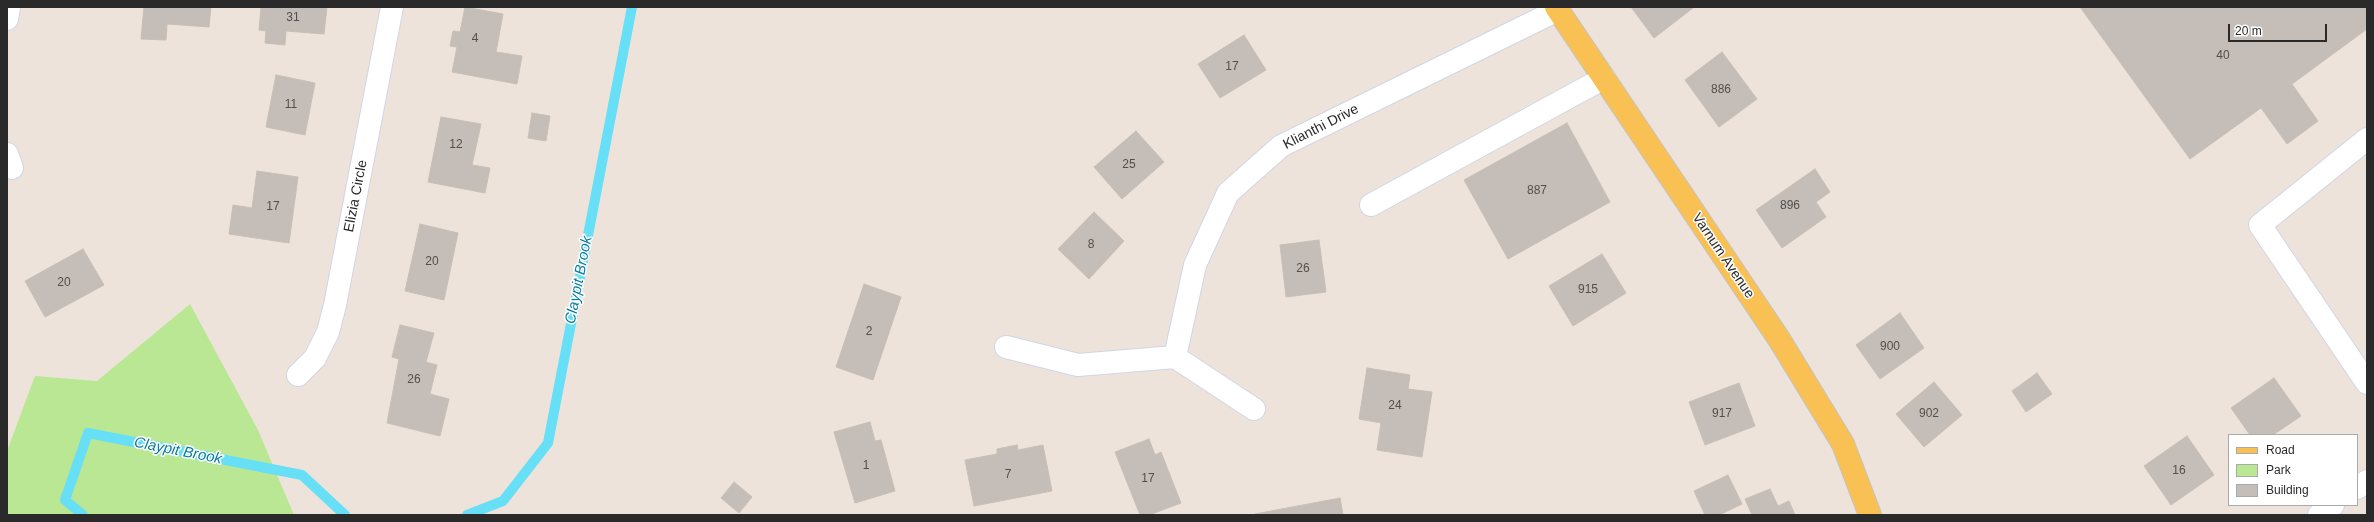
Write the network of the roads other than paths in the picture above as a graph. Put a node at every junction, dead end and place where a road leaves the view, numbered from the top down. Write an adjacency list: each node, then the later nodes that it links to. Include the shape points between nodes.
1 (9, 7): 4 (street)
2 (392, 7): 10 (street, Elizia Circle, via 335,306 328,332 315,358)
3 (1557, 8): 5 (main road, Varnum Avenue); 9 (street, Klianthi Drive, via 1281,146 1228,193 1195,265)
4 (7, 19)
5 (1604, 78): 7 (street); 16 (main road, Varnum Avenue, via 1779,339 1843,444)
6 (2367, 139): 11 (street, via 2260,225)
7 (1371, 206)
8 (1006, 347): 9 (street, via 1078,365)
9 (1175, 357): 12 (street)
10 (298, 375)
11 (2367, 383)
12 (1254, 409)
13 (2367, 481): 14 (street)
14 (2358, 487)
15 (2332, 506): 17 (street)
16 (1870, 515)
17 (2319, 515)

